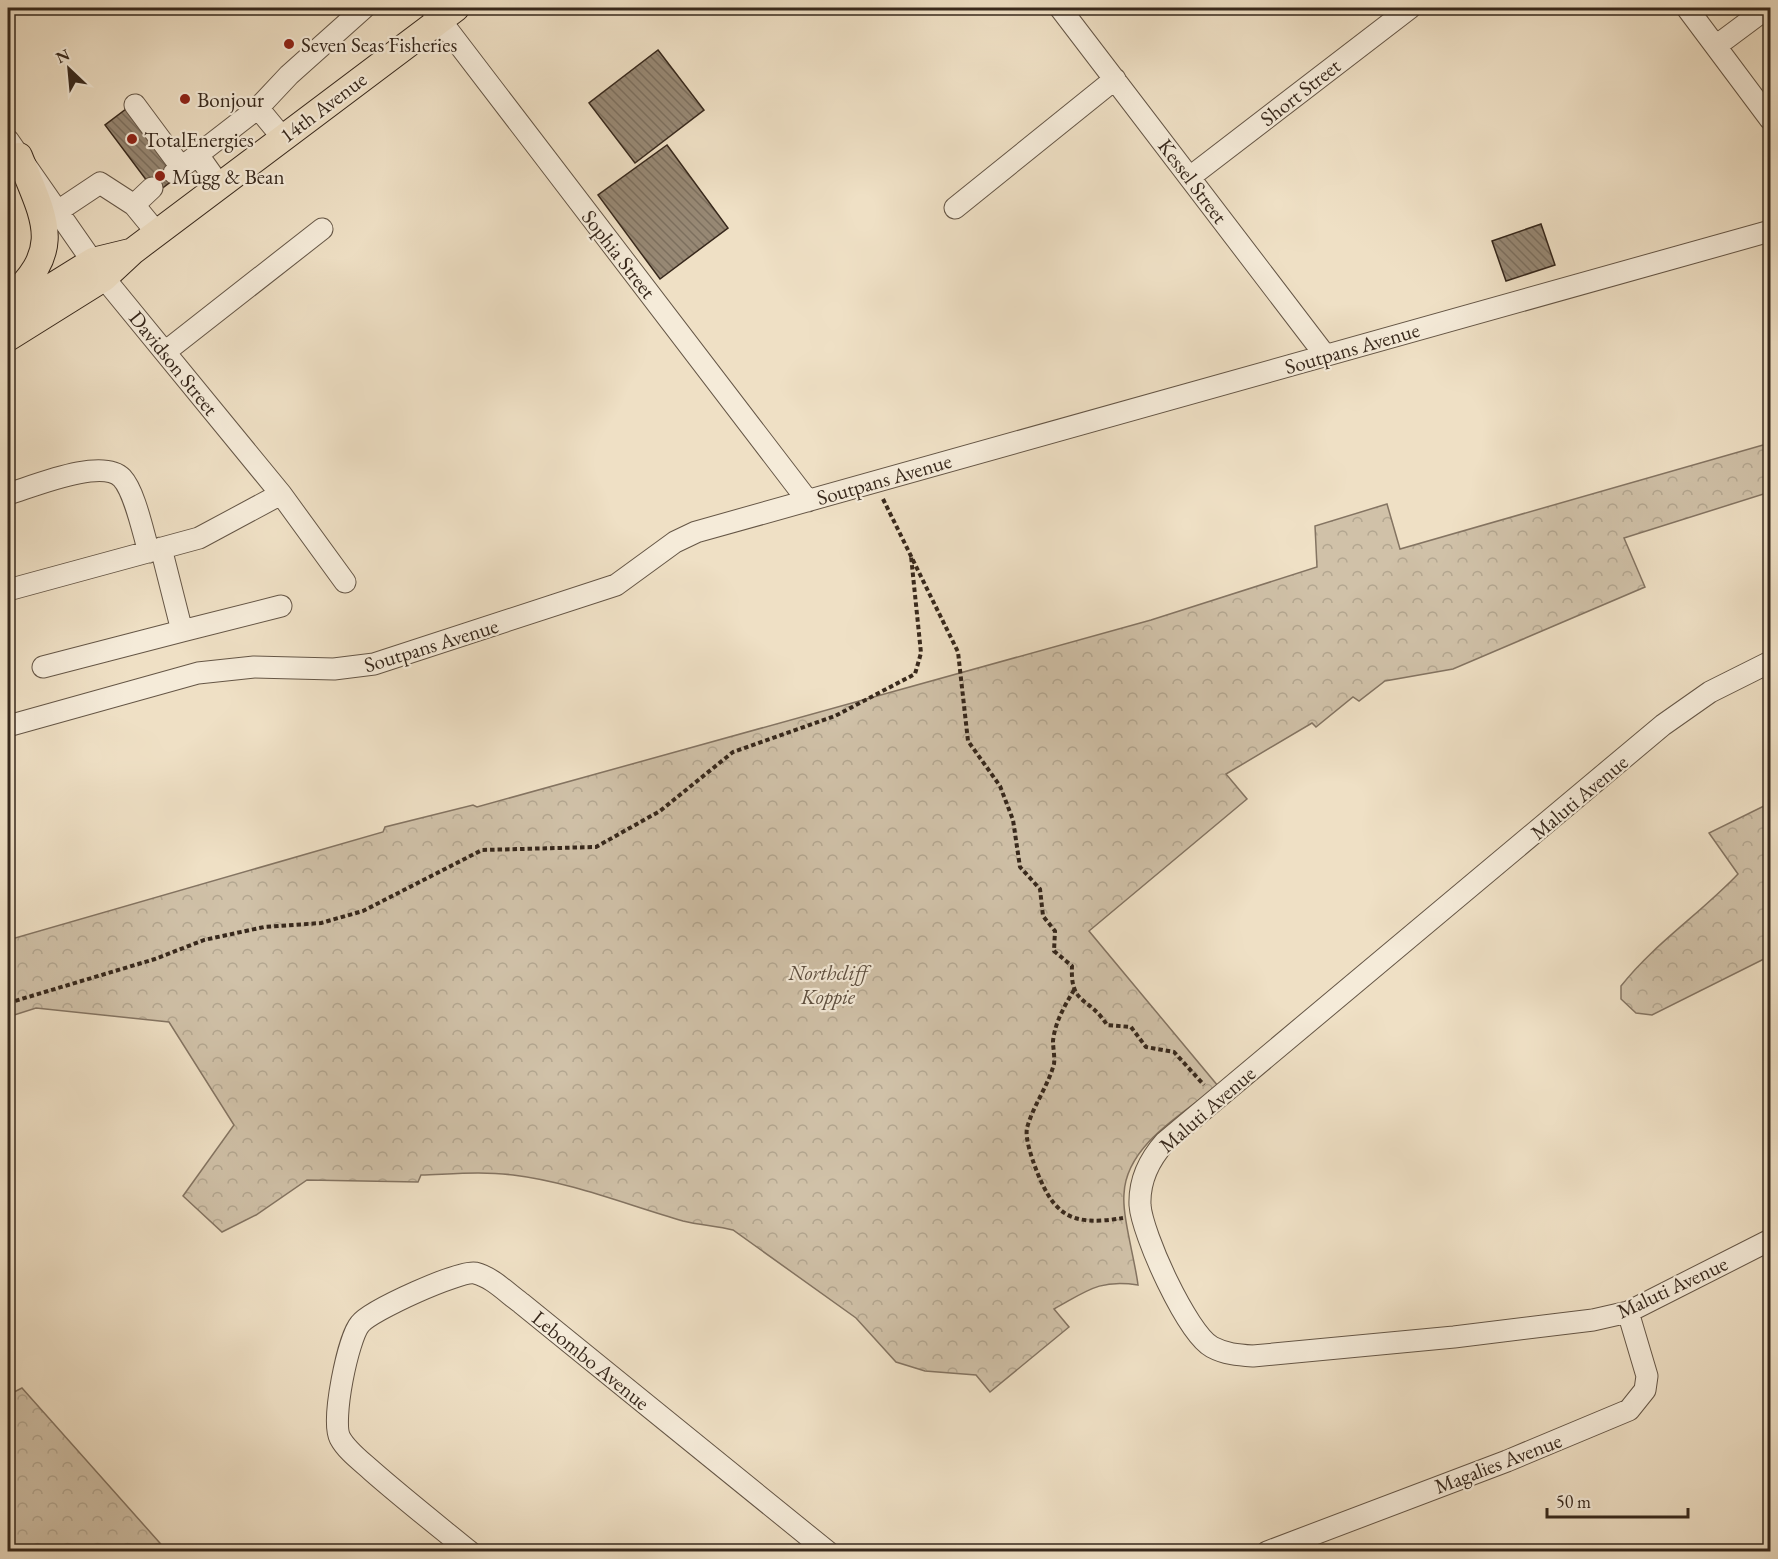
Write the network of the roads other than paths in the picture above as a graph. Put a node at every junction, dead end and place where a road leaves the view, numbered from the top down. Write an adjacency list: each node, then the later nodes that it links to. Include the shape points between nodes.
1 (364, 8): 10 (street)
2 (1060, 8): 8 (street, Kessel Street)
3 (1410, 8): 15 (street, Short Street)
4 (1687, 8): 7 (street)
5 (1767, 8): 7 (street)
6 (442, 12): 12 (main road, 14th Avenue); 32 (street, Sophia Street)
7 (1716, 46): 11 (street)
8 (1115, 79): 15 (street, Kessel Street); 19 (street)
9 (135, 105): 14 (street)
10 (258, 108): 12 (street); 14 (street)
11 (1770, 119)
12 (282, 137): 16 (main road, 14th Avenue)
13 (13, 148): 20 (street, Davidson Street); 25 (main road, via 40,207 46,232 34,273)
14 (184, 165): 16 (street)
15 (1190, 177): 29 (street, Kessel Street)
16 (220, 186): 23 (main road, 14th Avenue)
17 (152, 188): 18 (street)
18 (134, 205): 20 (street, via 112,188 98,183); 23 (street)
19 (955, 208)
20 (58, 211): 24 (street, Davidson Street)
21 (322, 229): 28 (street)
22 (1770, 231): 29 (street, Soutpans Avenue)
23 (157, 233): 24 (main road, 14th Avenue)
24 (98, 269): 26 (main road, 14th Avenue); 27 (main road, 14th Avenue); 28 (street, Davidson Street)
25 (8, 300)
26 (8, 314)
27 (8, 338)
28 (165, 352): 31 (street, Davidson Street)
29 (1325, 355): 32 (street, Soutpans Avenue)
30 (8, 494): 33 (street, via 83,472 112,472 122,477)
31 (281, 494): 33 (street, via 199,538); 34 (street, Davidson Street)
32 (808, 501): 40 (street, Soutpans Avenue, via 687,536 616,585 374,664 334,669 254,667 198,673)
33 (155, 550): 35 (street); 37 (street)
34 (345, 582)
35 (8, 590)
36 (281, 606): 37 (street)
37 (182, 631): 39 (street)
38 (1770, 663): 42 (street, Maluti Avenue, via 1710,692 1671,720 1165,1142 1143,1177 1142,1220 1170,1287 1193,1328 1212,1347 1232,1355 1454,1337)
39 (43, 667)
40 (8, 726)
41 (1770, 1240): 42 (street, Maluti Avenue)
42 (1628, 1312): 45 (street, Magalies Avenue, via 1647,1376 1645,1390 1629,1410 1507,1461)
43 (470, 1551): 44 (street, Lebombo Avenue, via 358,1458 340,1438 337,1421 351,1340 360,1324 375,1311 452,1278 474,1273 521,1303)
44 (828, 1551)
45 (1267, 1551)

